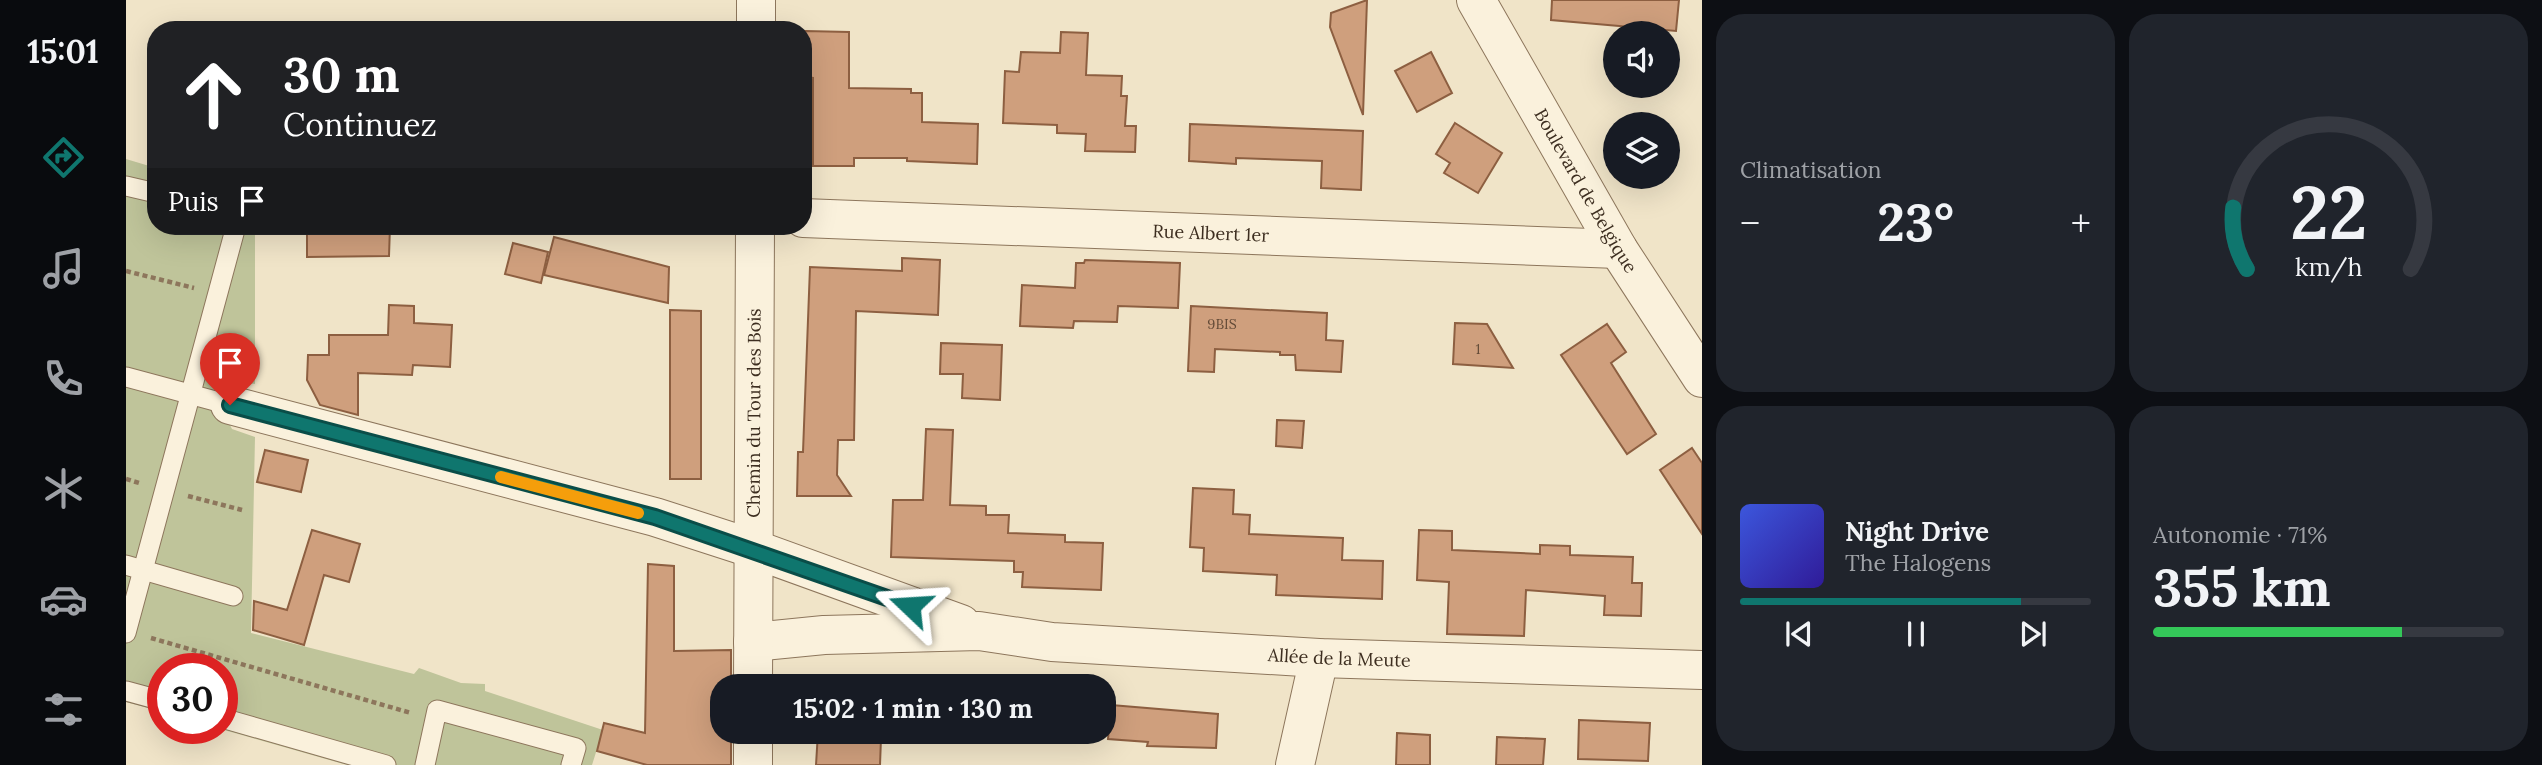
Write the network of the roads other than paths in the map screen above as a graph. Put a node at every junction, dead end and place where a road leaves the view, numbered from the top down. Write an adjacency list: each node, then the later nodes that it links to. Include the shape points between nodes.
1 (756, 0): 3 (street)
2 (1476, 0): 9 (street, Boulevard de Belgique)
3 (756, 21)
4 (126, 186): 5 (lane)
5 (147, 191)
6 (812, 218): 9 (street, Rue Albert 1er)
7 (234, 235): 12 (lane)
8 (755, 235): 14 (street, Chemin du Tour des Bois)
9 (1618, 250): 11 (street, Boulevard de Belgique)
10 (126, 377): 12 (lane)
11 (1702, 377)
12 (192, 394): 13 (lane); 15 (lane)
13 (230, 405): 14 (street, Allée de la Meute, via 655,517)
14 (754, 549): 17 (street, Allée de la Meute); 19 (street, Chemin du Tour des Bois)
15 (135, 567): 16 (lane); 18 (lane)
16 (233, 596)
17 (979, 631): 19 (street, Allée de la Meute, via 824,635); 20 (street, Allée de la Meute, via 1052,642)
18 (126, 632)
19 (753, 642): 22 (street, Chemin du Tour des Bois)
20 (1319, 658): 21 (street, Allée de la Meute); 31 (street)
21 (1702, 670)
22 (753, 674)
23 (126, 691): 24 (lane)
24 (147, 697)
25 (238, 723): 27 (lane)
26 (754, 744): 30 (street)
27 (386, 765)
28 (425, 765): 29 (lane, via 438,710 576,748)
29 (571, 765)
30 (754, 765)
31 (1295, 765)

